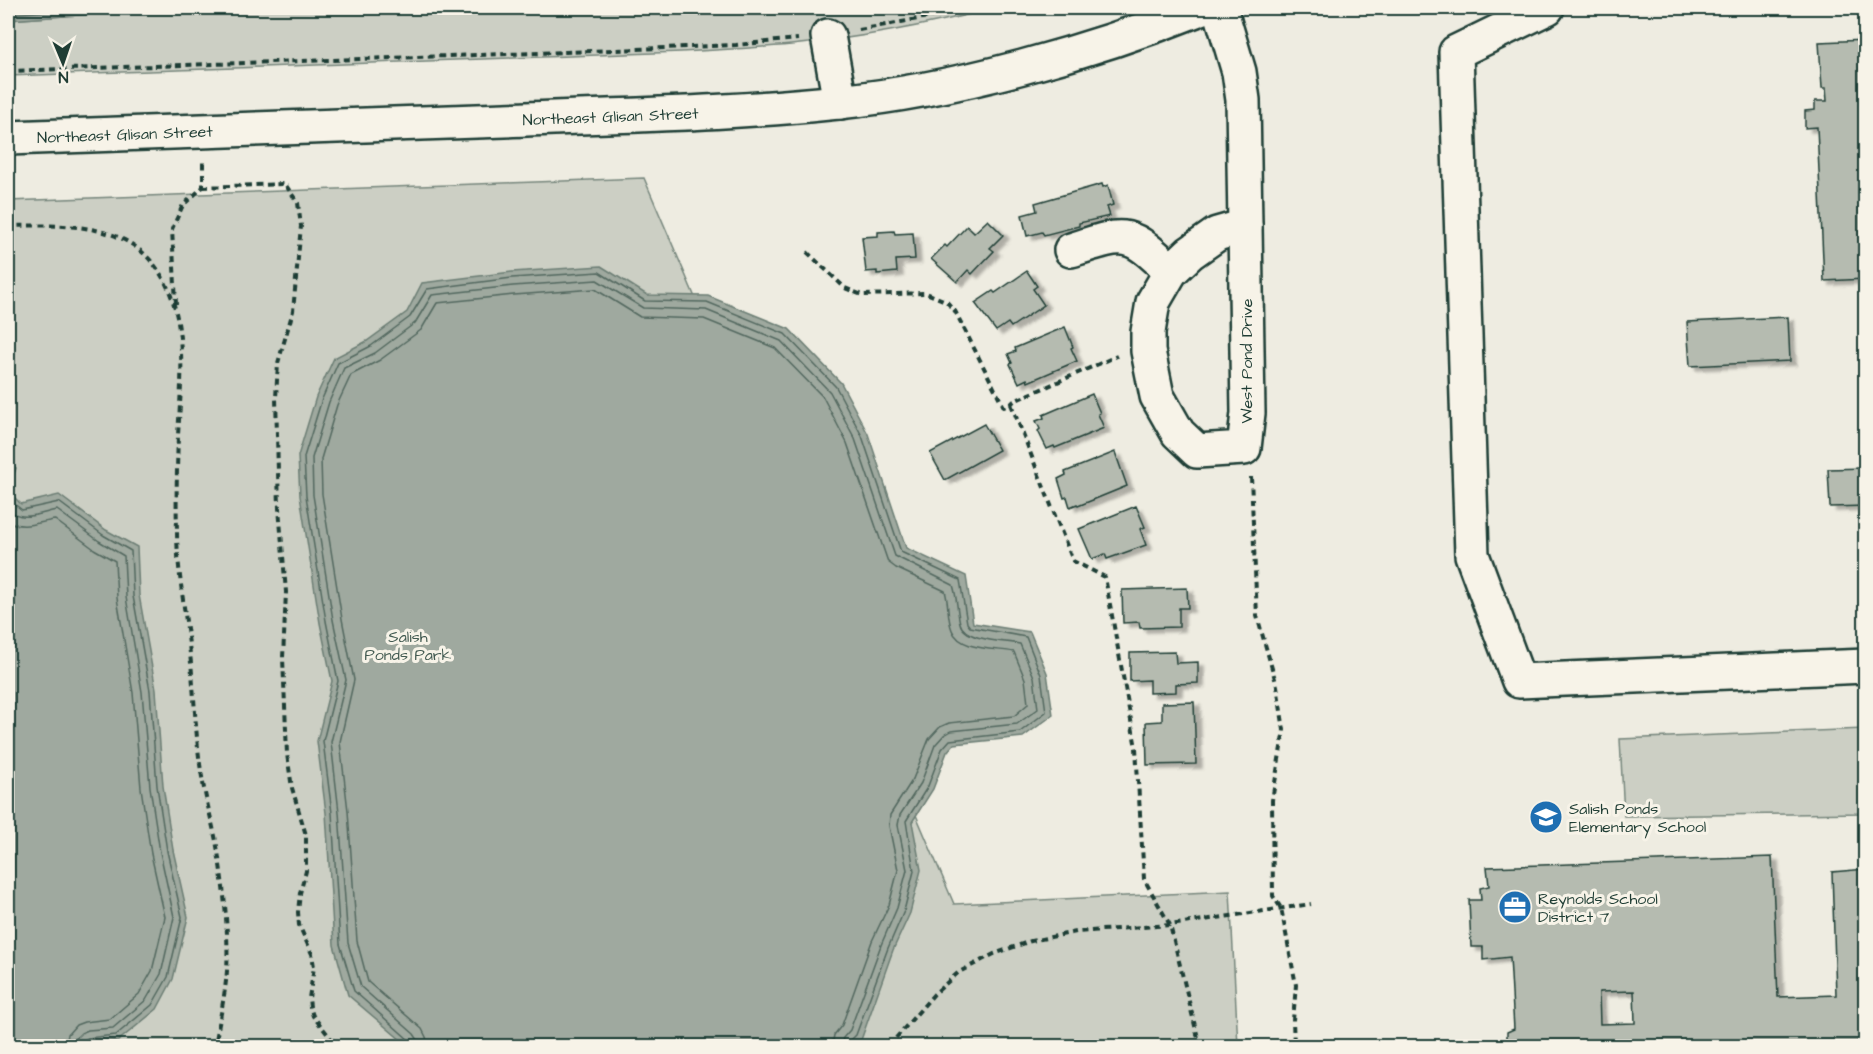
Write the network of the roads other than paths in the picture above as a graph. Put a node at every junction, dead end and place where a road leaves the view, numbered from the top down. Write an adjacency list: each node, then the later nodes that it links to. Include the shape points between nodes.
1 (1201, 8): 5 (main road, Northeast Glisan Street, via 1143,30 981,76)
2 (1220, 8): 7 (main road, West Pond Drive, via 1243,100)
3 (1547, 8): 10 (main road, via 1456,52 1472,555 1519,681)
4 (828, 36): 5 (main road)
5 (840, 102): 6 (main road, Northeast Glisan Street, via 627,115)
6 (8, 138)
7 (1245, 226): 9 (main road, West Pond Drive, via 1217,234); 9 (main road, West Pond Drive, via 1248,413 1244,448 1197,451 1178,433 1157,396 1148,332 1153,302)
8 (1071, 250): 9 (main road, via 1109,238 1129,237)
9 (1171, 272)
10 (1866, 666)

